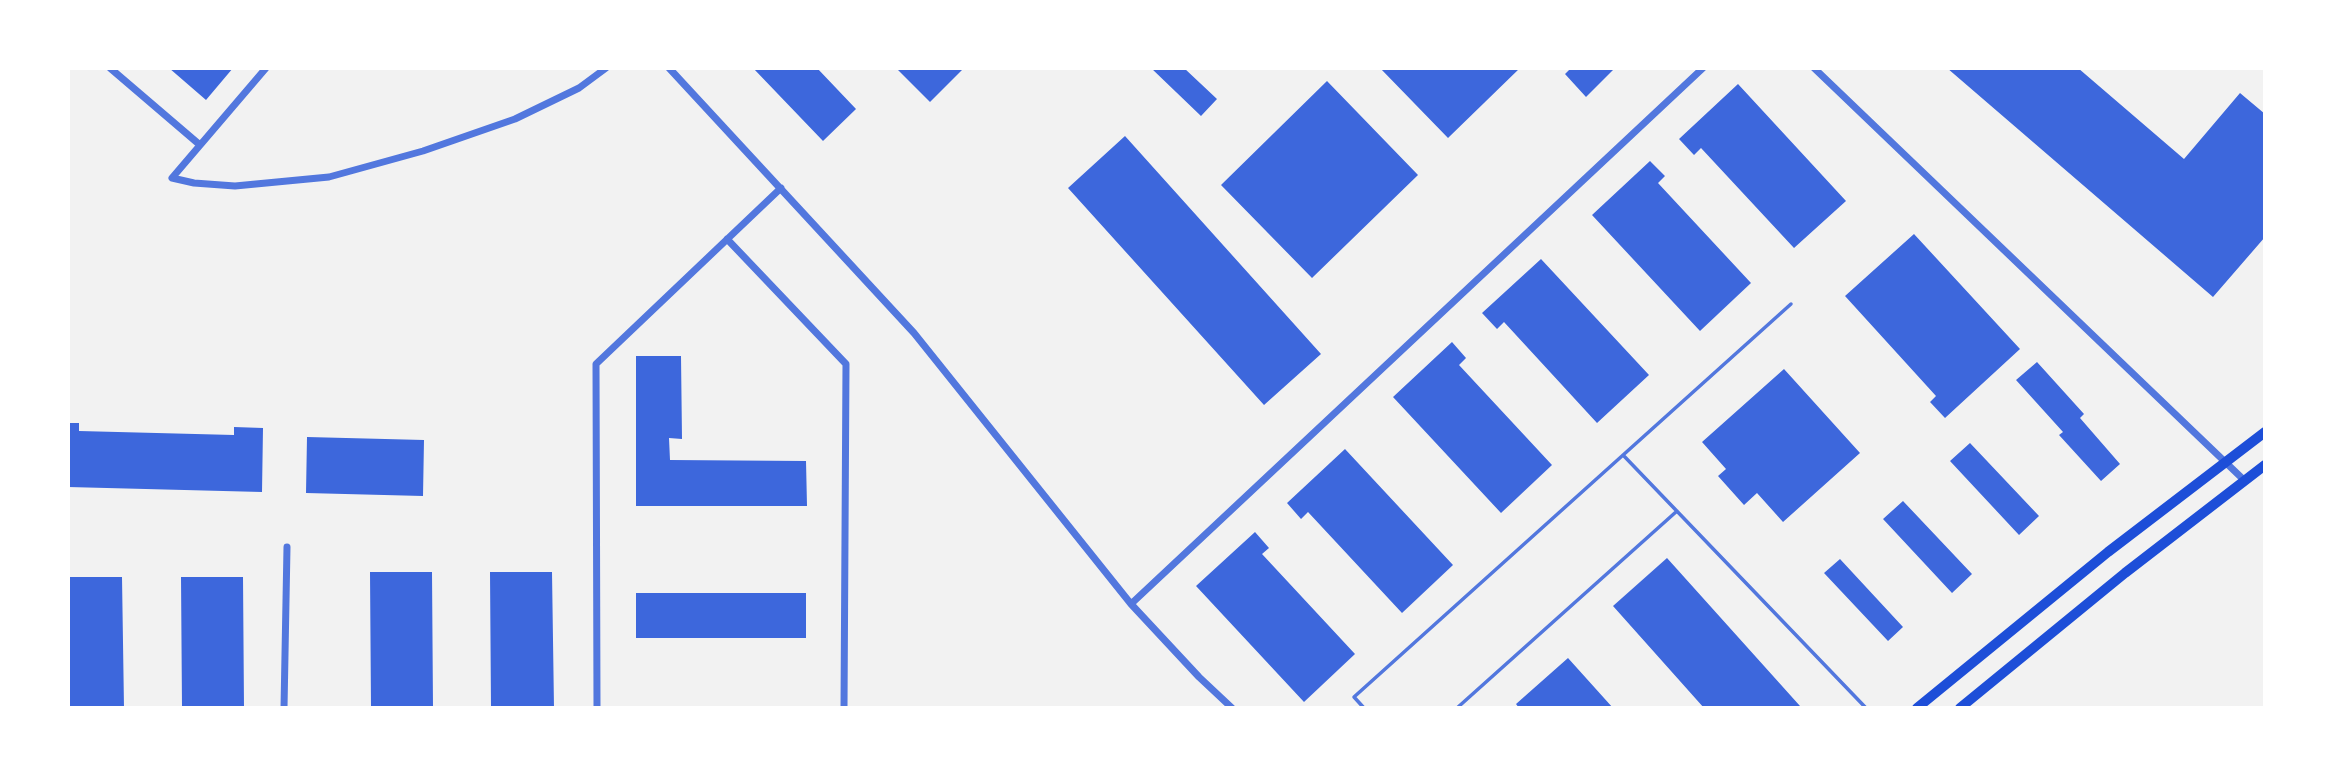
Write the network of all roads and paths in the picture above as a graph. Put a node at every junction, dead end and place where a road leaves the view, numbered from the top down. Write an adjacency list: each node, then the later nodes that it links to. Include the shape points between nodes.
1 (110, 68): 7 (street)
2 (266, 68): 7 (street)
3 (606, 68): 7 (street, via 579,88 515,119 329,177 234,186 172,178)
4 (669, 68): 8 (street)
5 (1703, 68): 18 (street)
6 (1814, 68): 13 (street)
7 (200, 145)
8 (781, 188): 9 (street); 18 (street, via 914,333)
9 (726, 239): 20 (street, via 596,364); 21 (street, via 846,364)
10 (1791, 304): 12 (lane)
11 (2265, 432): 13 (main road)
12 (1623, 455): 16 (lane); 23 (lane, via 1354,697)
13 (2224, 463): 15 (street); 26 (main road)
14 (2265, 465): 15 (main road)
15 (2245, 481): 27 (main road)
16 (1677, 510): 24 (lane); 25 (lane)
17 (287, 547): 19 (street)
18 (1132, 604): 22 (street)
19 (284, 708)
20 (597, 708)
21 (844, 708)
22 (1232, 708)
23 (1364, 708)
24 (1457, 708)
25 (1866, 708)
26 (1917, 708)
27 (1960, 708)

